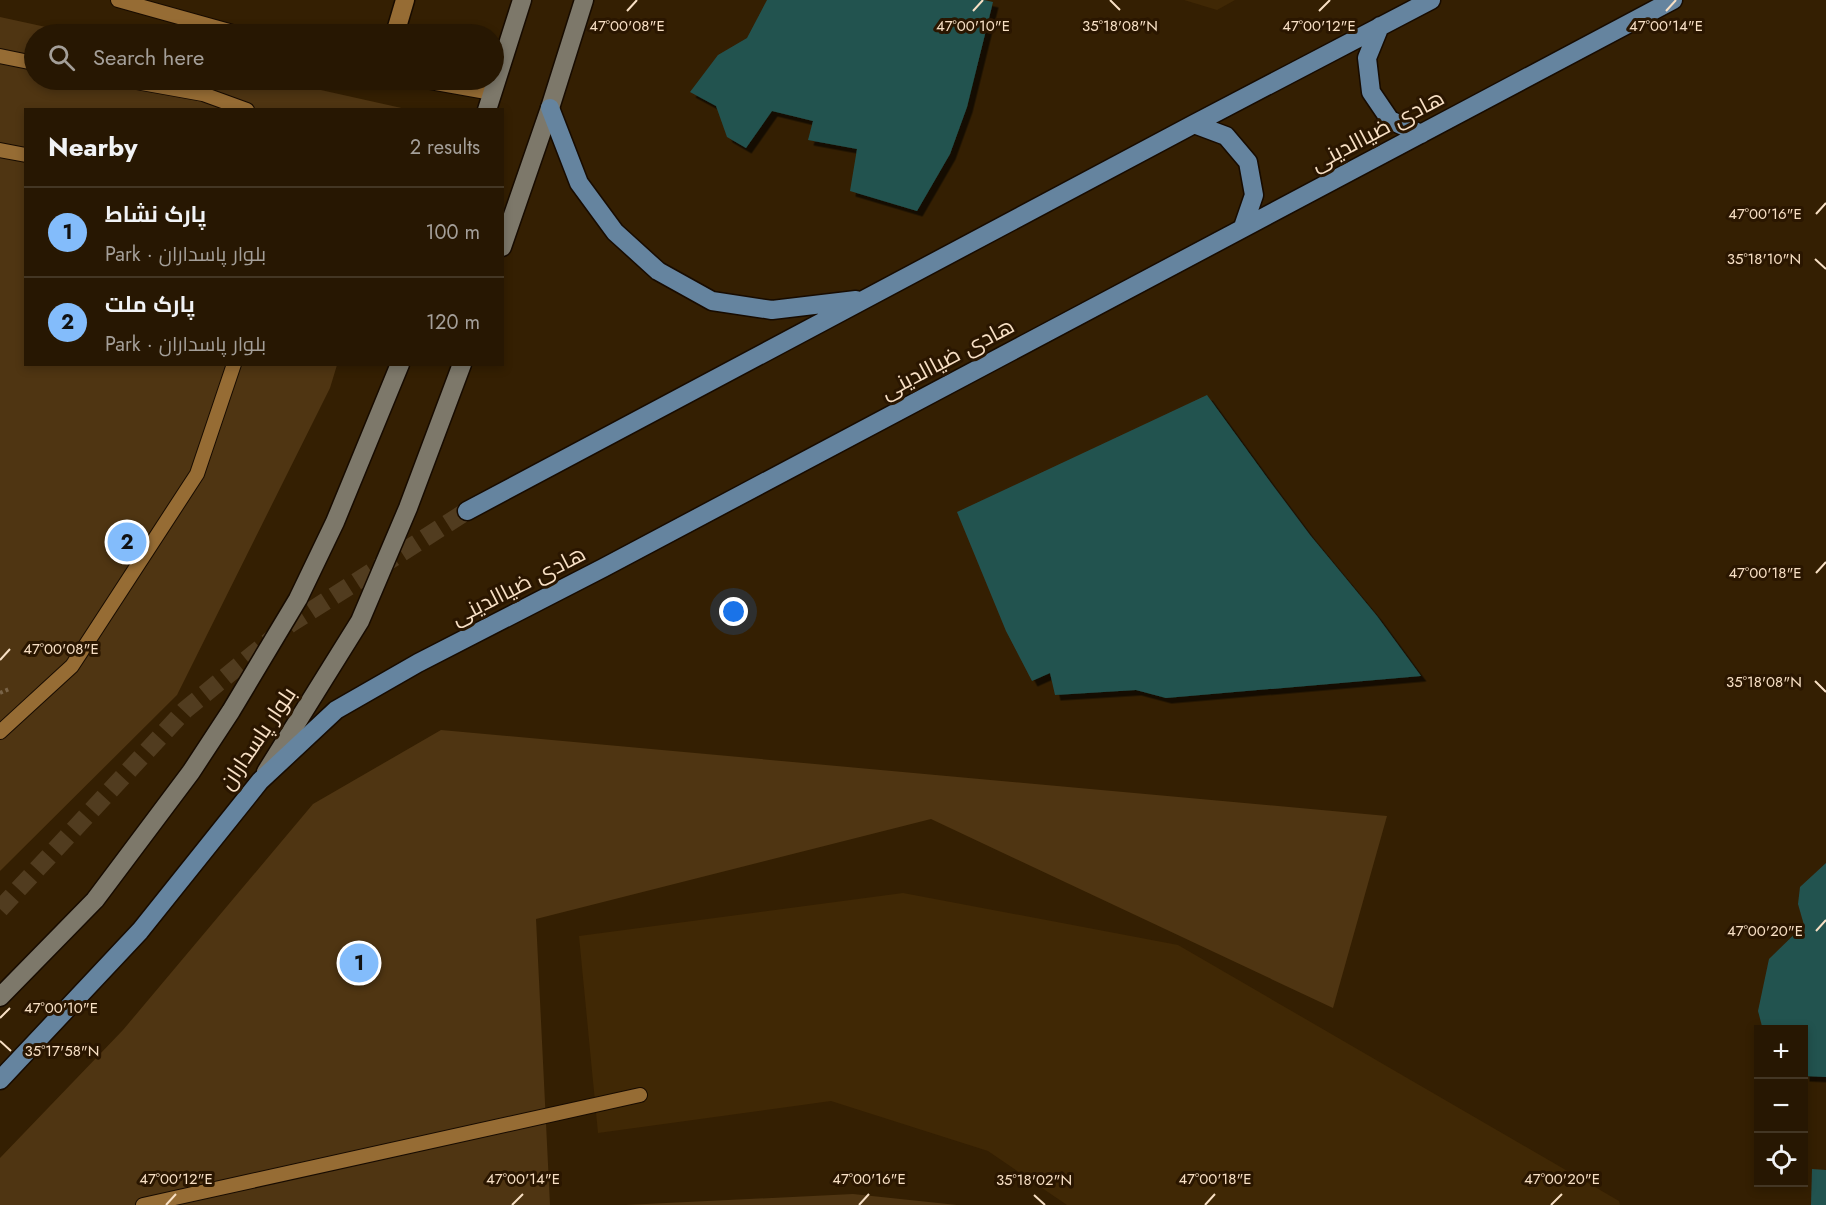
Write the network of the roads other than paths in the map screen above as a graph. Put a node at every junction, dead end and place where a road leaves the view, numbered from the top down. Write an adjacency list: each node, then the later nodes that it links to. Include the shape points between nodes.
1 (118, 0): 7 (lane)
2 (405, 0): 8 (street)
3 (522, 0): 10 (main road)
4 (584, 0): 17 (main road)
5 (1431, 0): 9 (main road)
6 (1673, 0): 19 (main road, هادی ضیاالدینی)
7 (204, 24)
8 (398, 24)
9 (1380, 26): 18 (main road); 19 (main road, via 1367,58 1371,92 1390,120)
10 (504, 55)
11 (0, 57): 12 (lane)
12 (24, 61)
13 (181, 90): 16 (lane)
14 (452, 90): 15 (lane)
15 (489, 101)
16 (242, 108)
17 (550, 108): 23 (main road); 24 (main road, via 579,183 615,232 658,271 712,301 772,310)
18 (1194, 124): 22 (main road, via 1226,136 1248,162 1254,195); 24 (main road)
19 (1421, 134): 22 (main road, هادی ضیاالدینی)
20 (0, 150): 21 (lane)
21 (24, 155)
22 (1243, 227): 30 (main road, هادی ضیاالدینی, via 418,663 336,710)
23 (504, 241)
24 (867, 299): 28 (main road)
25 (233, 366): 29 (lane, via 196,474 72,666)
26 (399, 366): 31 (main road, بلوار پاسداران, via 335,522 298,599 231,711 191,772 95,900)
27 (461, 366): 30 (main road, بلوار پاسداران, via 360,621)
28 (467, 511)
29 (0, 732)
30 (260, 781): 32 (main road, بلوار پاسداران, via 140,931)
31 (0, 997)
32 (0, 1080)
33 (640, 1095): 34 (lane)
34 (143, 1205)

